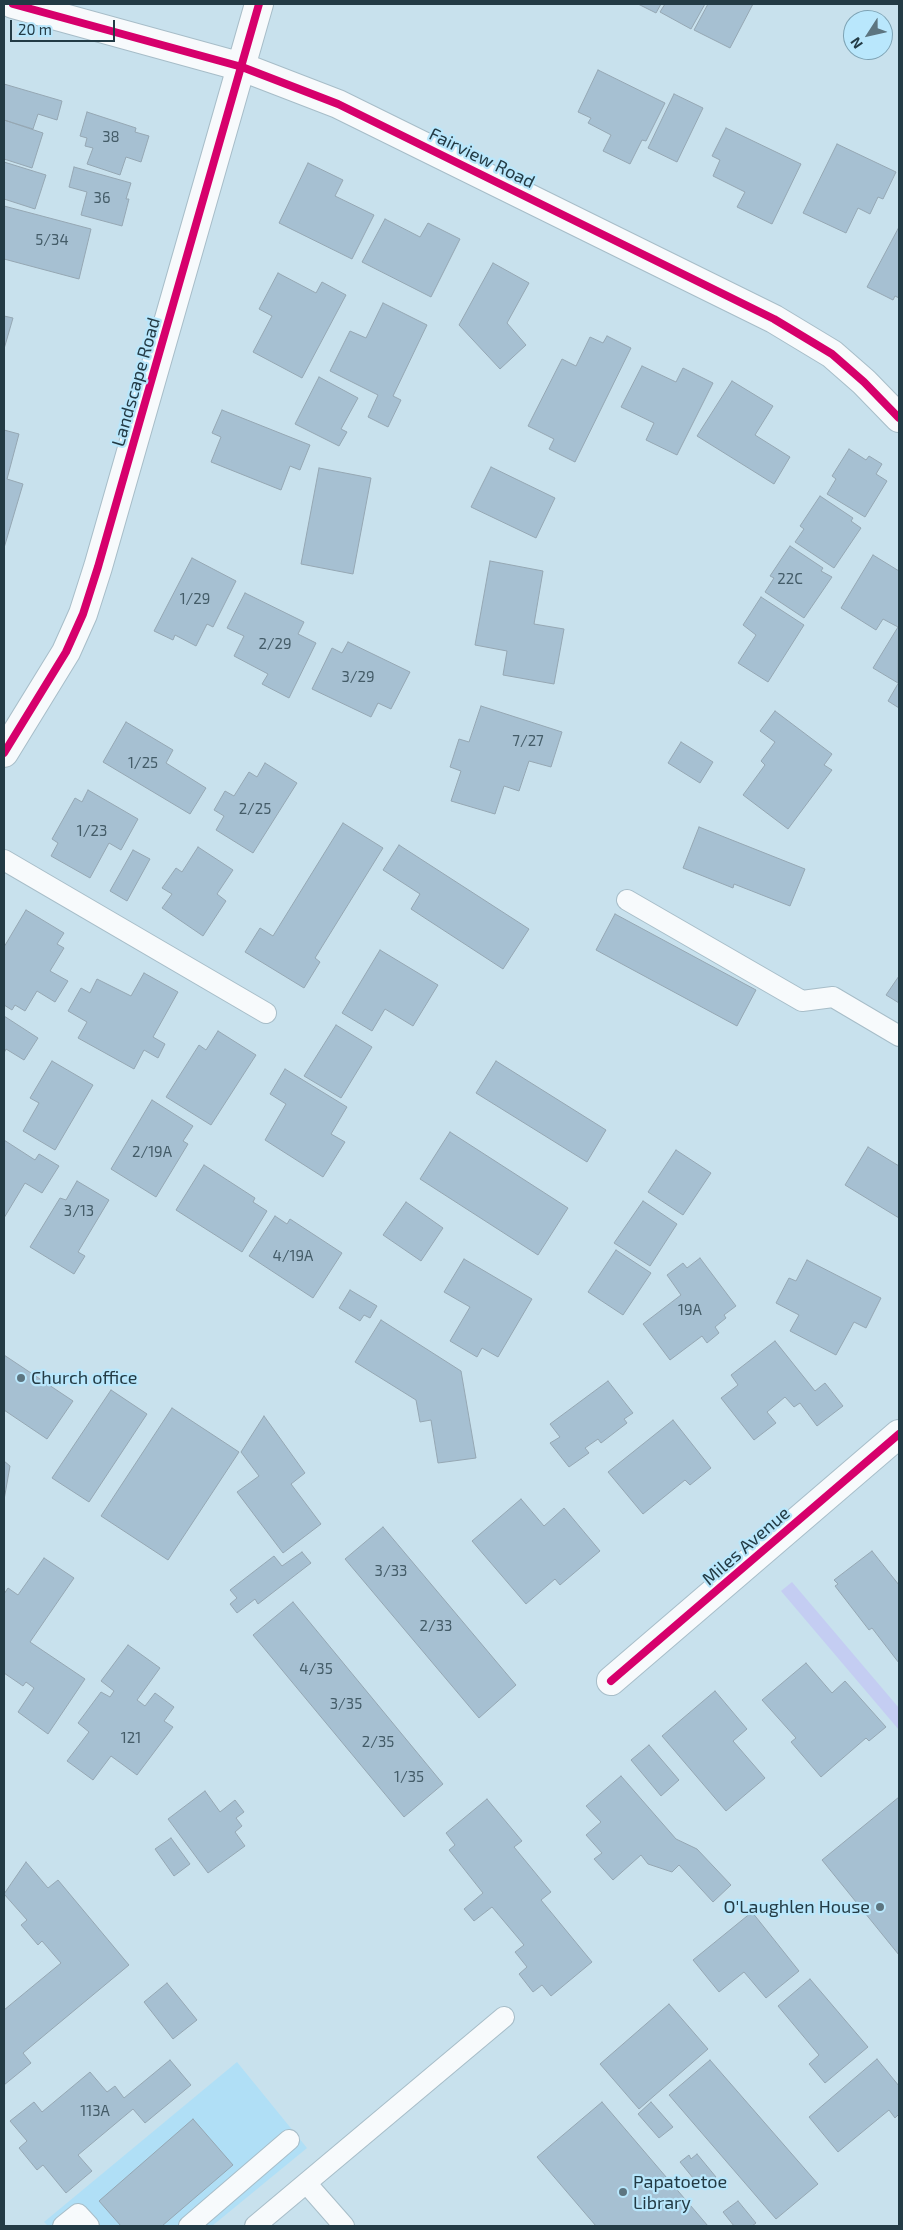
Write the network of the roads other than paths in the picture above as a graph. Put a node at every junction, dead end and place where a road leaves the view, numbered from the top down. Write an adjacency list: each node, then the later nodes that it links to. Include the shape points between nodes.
1 (13, 4): 3 (street, Fairview Road)
2 (259, 4): 3 (street, Landscape Road)
3 (242, 67): 4 (street, Fairview Road, via 338,104 774,319 832,354); 5 (street, Landscape Road, via 83,614 66,652)
4 (899, 418)
5 (4, 754)
6 (4, 860): 8 (lane)
7 (627, 900): 9 (lane, via 802,1001 833,998)
8 (266, 1013)
9 (899, 1036)
10 (899, 1434): 11 (street, Miles Avenue)
11 (611, 1681)
12 (504, 2017): 14 (lane)
13 (289, 2140): 17 (lane)
14 (307, 2184): 18 (lane); 19 (lane)
15 (63, 2226): 16 (lane, via 78,2214)
16 (89, 2226)
17 (189, 2226)
18 (255, 2226)
19 (344, 2226)

